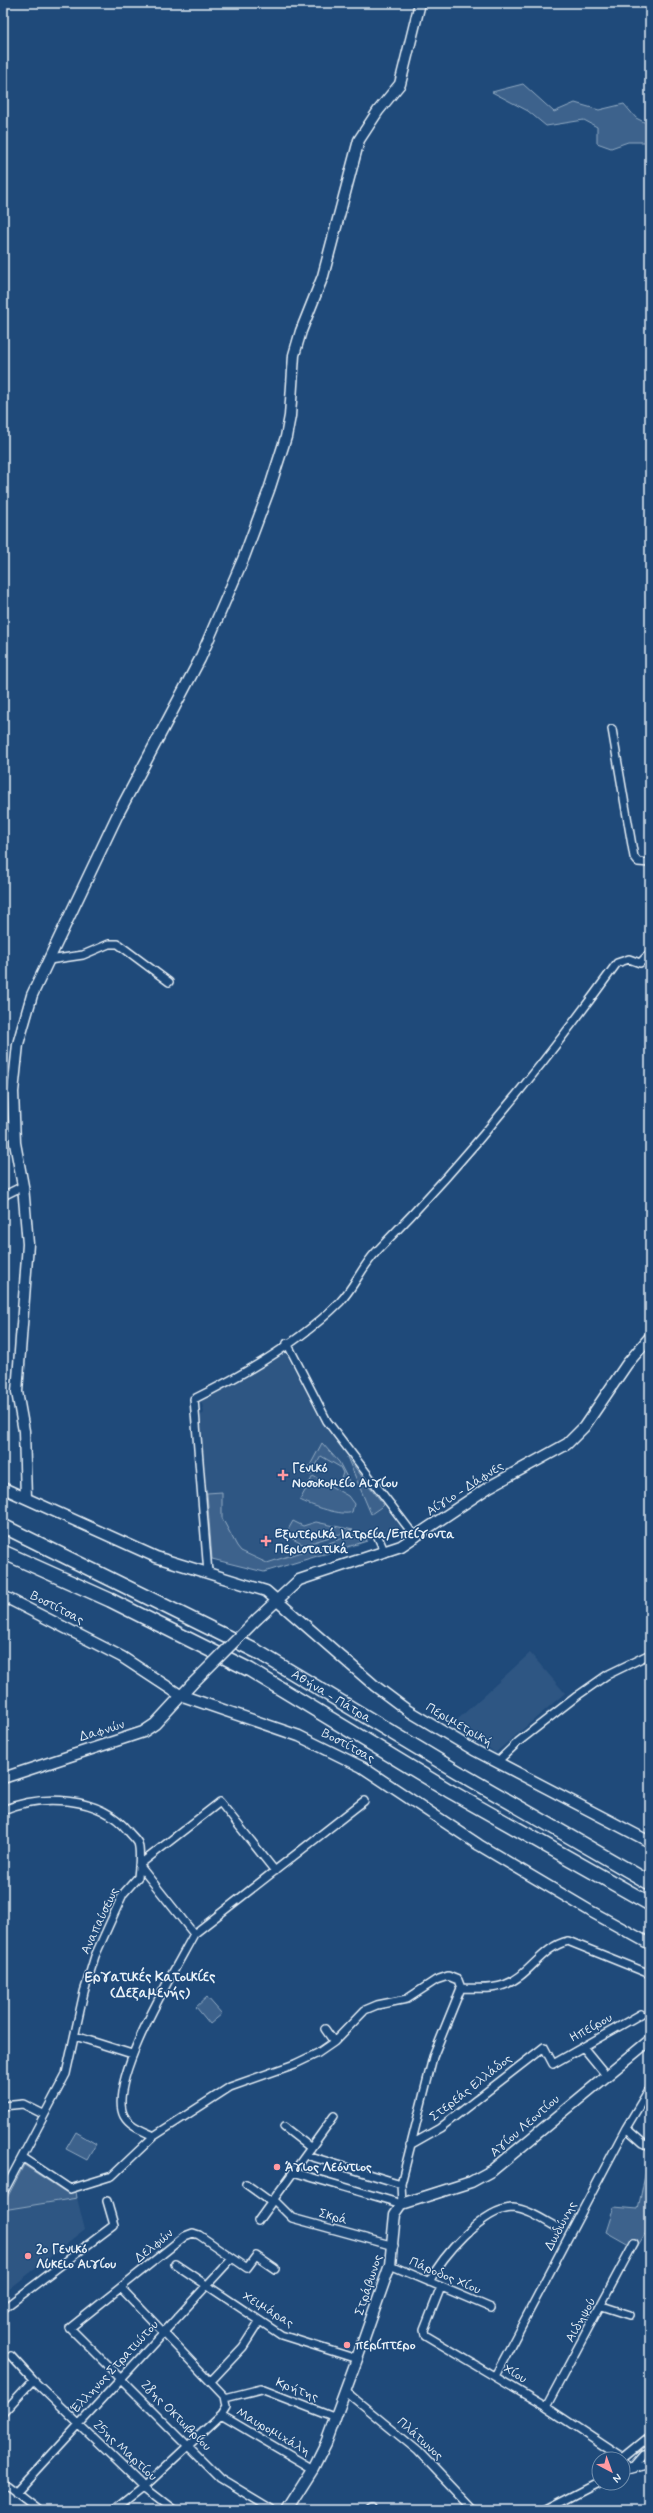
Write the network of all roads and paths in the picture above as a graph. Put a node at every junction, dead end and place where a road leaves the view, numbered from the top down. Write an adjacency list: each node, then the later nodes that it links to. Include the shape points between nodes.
1 (420, 3): 5 (street, via 400,84 374,116 359,140 323,276 294,355 286,437 246,550 200,659 117,816)
2 (612, 729): 3 (street, via 634,857 638,862)
3 (650, 863)
4 (650, 953): 10 (street, via 640,963 629,959 617,963 508,1107 431,1198 373,1256 338,1303)
5 (49, 960): 6 (street, via 83,955 109,944 118,944); 7 (street, via 32,995 18,1044 15,1066 15,1143)
6 (169, 982)
7 (23, 1186): 8 (street); 12 (street, via 28,1244 17,1392 24,1431)
8 (3, 1196)
9 (650, 1337): 15 (street, Αίγιο - Δάφνες, via 627,1364 584,1427 570,1441 489,1487)
10 (287, 1343): 15 (street, via 327,1421); 18 (street, via 237,1377 194,1399)
11 (3, 1488): 12 (street, Περιμετρική)
12 (26, 1498): 18 (street, Περιμετρική, via 138,1550)
13 (3, 1526): 31 (highway, Αθήνα - Πάτρα, via 258,1652)
14 (378, 1537): 17 (street)
15 (416, 1538): 17 (street, Αίγιο - Δάφνες)
16 (3, 1552): 32 (highway, Αθήνα - Πάτρα, via 110,1600 250,1670 448,1790)
17 (385, 1553): 20 (street, Αίγιο - Δάφνες, via 299,1580)
18 (208, 1573): 20 (street, Περιμετρική, via 252,1585)
19 (3, 1596): 23 (street, Βοστίτσας, via 122,1657)
20 (277, 1599): 22 (street, Αίγιο - Δάφνες, bridge); 24 (street, Περιμετρική, via 401,1706 474,1750)
21 (650, 1654): 24 (street, via 607,1675 577,1696)
22 (192, 1684): 23 (street, Δαφνών)
23 (180, 1695): 25 (street, Δαφνών, via 154,1724 143,1732); 34 (street, Βοστίτσας, via 299,1736 362,1767 479,1845)
24 (498, 1761): 28 (street, Περιμετρική)
25 (3, 1778)
26 (364, 1801): 30 (street)
27 (3, 1810): 29 (street, Αναπαύσεως, via 12,1806 60,1800 80,1803 111,1814 120,1820 138,1844)
28 (650, 1842)
29 (139, 1865): 30 (street, via 220,1802); 33 (street); 39 (street, Αναπαύσεως, via 138,1877 123,1894 95,1956)
30 (275, 1870): 33 (street)
31 (650, 1883)
32 (650, 1904)
33 (194, 1934): 44 (street)
34 (649, 1941)
35 (650, 1974): 36 (street, via 576,1942 568,1941 552,1947 521,1976 507,1984 494,1988)
36 (461, 1988): 41 (street, via 455,1978 441,1977 411,1998 365,2010); 53 (street, Στράβωνος, via 434,2057)
37 (641, 2014): 42 (street, Ηπείρου)
38 (325, 2029): 41 (street)
39 (75, 2036): 44 (street); 48 (street, Αναπαύσεως, via 66,2074)
40 (650, 2040): 45 (street, Αγίου Λεοντίου)
41 (334, 2042): 52 (street, via 295,2064 230,2087 187,2112)
42 (583, 2046): 43 (street, Ηπείρου, via 553,2064); 45 (street)
43 (544, 2047): 53 (street, Στερεάς Ελλάδος, via 440,2128)
44 (132, 2054): 52 (street, via 122,2091 122,2111 131,2124)
45 (606, 2075): 64 (street, Αγίου Λεοντίου, via 486,2175)
46 (650, 2088): 51 (street, Δωδώνης)
47 (3, 2106): 48 (street, via 23,2104)
48 (43, 2114): 57 (street, Αναπαύσεως)
49 (334, 2116): 55 (street)
50 (284, 2127): 55 (street)
51 (626, 2128): 54 (street); 86 (street, Δωδώνης)
52 (154, 2136): 57 (street, via 112,2176 70,2189)
53 (410, 2146): 60 (street, Στράβωνος)
54 (650, 2146)
55 (311, 2148): 56 (street)
56 (306, 2155): 58 (street); 60 (street)
57 (22, 2157): 61 (street, Αναπαύσεως)
58 (293, 2172): 62 (street); 64 (street)
59 (246, 2184): 62 (street, Σκρά)
60 (401, 2184): 64 (street, Στράβωνος)
61 (3, 2193)
62 (272, 2201): 65 (street); 68 (street, Σκρά, via 292,2218)
63 (107, 2202): 79 (street, via 114,2225)
64 (402, 2204): 68 (street, Στράβωνος, via 395,2214)
65 (258, 2221)
66 (558, 2228): 73 (street, via 522,2210 512,2208 497,2212 454,2246 437,2266)
67 (634, 2243): 77 (street, Αιδηψού)
68 (394, 2246): 71 (street, Στράβωνος)
69 (232, 2258): 72 (street, Δελφών, via 247,2268 256,2256); 74 (street, Έλληνος Στρατιώτου); 76 (street, Δελφών, via 193,2233 185,2236)
70 (175, 2264): 74 (street, Χειμάρας)
71 (390, 2265): 73 (street, Πάροδος Χίου); 85 (street, Στράβωνος)
72 (275, 2269)
73 (430, 2282): 75 (street, Πάροδος Χίου)
74 (206, 2286): 81 (street, Χειμάρας); 83 (street, Έλληνος Στρατιώτου)
75 (442, 2287): 78 (street, Πάροδος Χίου); 86 (street, Χίου, via 424,2330 425,2335)
76 (121, 2288): 82 (street, Δελφών); 83 (street, Μαυρομιχάλη)
77 (602, 2306): 80 (street); 92 (street, Αιδηψού)
78 (491, 2308)
79 (3, 2309)
80 (630, 2315)
81 (259, 2322): 85 (street, Χειμάρας, via 281,2335); 89 (street, via 243,2347)
82 (70, 2328): 87 (street, 28ης Οκτωβρίου)
83 (164, 2332): 87 (street, Έλληνος Στρατιώτου); 89 (street, Μαυρομιχάλη)
84 (12, 2356): 88 (street, 25ης Μαρτίου)
85 (358, 2360): 90 (street, Στράβωνος)
86 (495, 2376): 92 (street, Χίου)
87 (121, 2378): 96 (street, Έλληνος Στρατιώτου); 98 (street, 28ης Οκτωβρίου)
88 (33, 2380): 93 (street); 96 (street, 25ης Μαρτίου)
89 (211, 2381): 91 (street, Μαυρομιχάλη)
90 (345, 2391): 95 (street, Στράβωνος); 114 (street, Πλάτωνος, via 418,2452)
91 (226, 2400): 94 (street); 95 (street, Κρήτης, via 261,2389)
92 (546, 2407): 99 (street, Χίου)
93 (3, 2413)
94 (221, 2415): 98 (street); 104 (street, Μαυρομιχάλη)
95 (336, 2418): 104 (street, Στράβωνος)
96 (78, 2424): 107 (street, 25ης Μαρτίου); 108 (street, Έλληνος Στρατιώτου)
97 (650, 2436): 100 (street)
98 (189, 2445): 107 (street); 112 (street, 28ης Οκτωβρίου, via 220,2478)
99 (612, 2451)
100 (631, 2451)
101 (650, 2453): 103 (street, via 644,2454)
102 (650, 2464): 103 (street)
103 (631, 2468)
104 (313, 2469): 113 (street, Στράβωνος)
105 (3, 2482): 108 (street)
106 (591, 2486): 115 (street)
107 (144, 2487): 109 (street, 25ης Μαρτίου); 111 (street)
108 (16, 2493): 110 (street)
109 (172, 2509)
110 (39, 2510)
111 (115, 2510)
112 (273, 2510)
113 (287, 2510)
114 (474, 2510)
115 (545, 2510)

